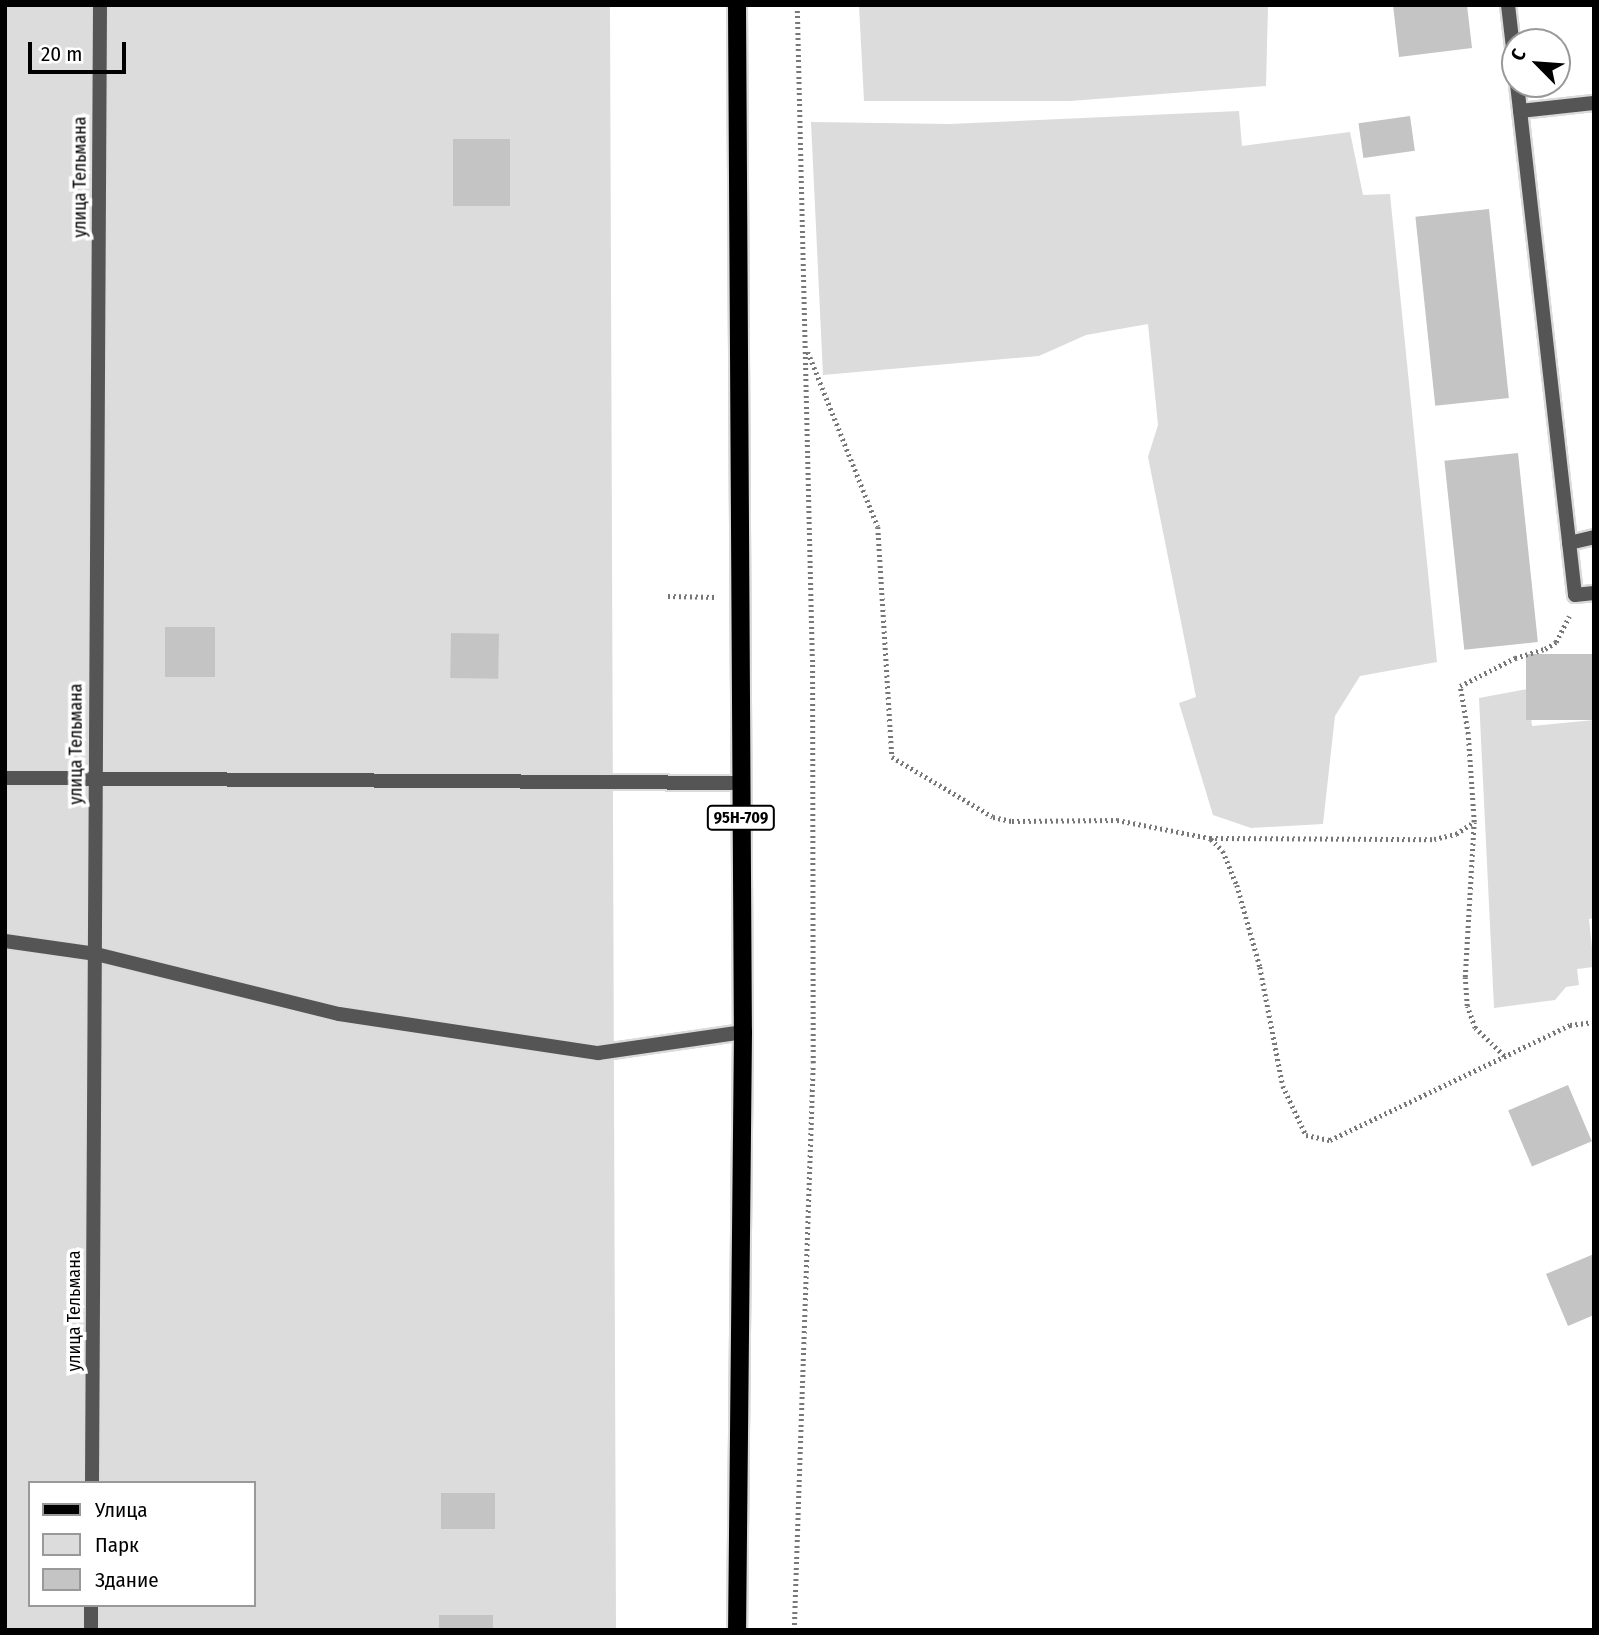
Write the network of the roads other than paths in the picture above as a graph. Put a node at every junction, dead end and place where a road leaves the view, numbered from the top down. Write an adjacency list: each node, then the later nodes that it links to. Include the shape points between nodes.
1 (100, 5): 12 (street, улица Тельмана)
2 (737, 5): 13 (main road, 95Н-709)
3 (1508, 5): 4 (street)
4 (1511, 28)
5 (1519, 98): 7 (street)
6 (1594, 103): 7 (street)
7 (1520, 111): 9 (street)
8 (1594, 537): 9 (street)
9 (1569, 542): 10 (street, via 1574,595)
10 (1594, 593)
11 (5, 778): 12 (street)
12 (95, 778): 13 (street); 15 (street, улица Тельмана)
13 (741, 783): 16 (main road, 95Н-709)
14 (5, 941): 15 (street)
15 (96, 954): 16 (street, via 339,1014 598,1053); 17 (street, улица Тельмана)
16 (743, 1032): 20 (main road, 95Н-709)
17 (92, 1481)
18 (92, 1607): 19 (street)
19 (91, 1630)
20 (737, 1630)

